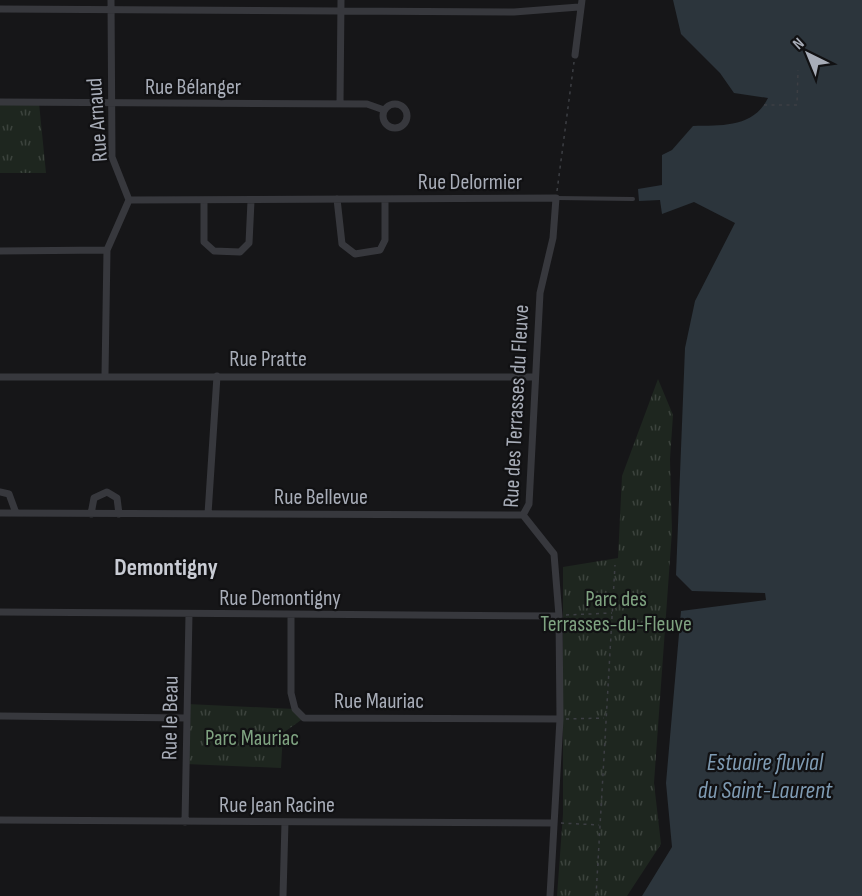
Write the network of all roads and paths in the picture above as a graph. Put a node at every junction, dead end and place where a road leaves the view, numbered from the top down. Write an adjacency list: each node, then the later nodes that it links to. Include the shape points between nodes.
1 (111, 0): 6 (street, Rue Arnaud)
2 (341, 0): 5 (street)
3 (581, 4): 5 (street, via 514,12); 7 (street)
4 (0, 9): 6 (street)
5 (341, 9): 6 (street); 11 (street)
6 (111, 10): 10 (street, Rue Arnaud)
7 (575, 55): 14 (path)
8 (798, 70): 12 (path, via 797,105)
9 (0, 102): 10 (street, Rue Bélanger)
10 (110, 103): 11 (street, Rue Bélanger); 17 (street, Rue Arnaud, via 112,157)
11 (340, 104): 13 (street, Rue Bélanger, via 367,104)
12 (764, 105)
13 (384, 110)
14 (556, 198): 16 (lane); 18 (street, Rue Delormier); 26 (street, Rue des Terrasses du Fleuve, via 553,238 540,293)
15 (337, 199): 18 (street, Rue Delormier); 18 (street, Rue Delormier, via 342,244 355,254 380,250 385,240); 20 (street, Rue Delormier)
16 (633, 199)
17 (129, 200): 19 (street, Rue Delormier); 21 (street)
18 (385, 200)
19 (204, 201): 20 (street, Rue Delormier); 20 (street, via 204,242 214,251 240,252 249,243)
20 (251, 201)
21 (107, 250): 22 (street); 23 (street)
22 (0, 251)
23 (105, 375): 24 (street, Rue Pratte); 25 (street, Rue Pratte)
24 (217, 376): 26 (street, Rue Pratte); 32 (street)
25 (0, 377)
26 (535, 377): 33 (street, Rue des Terrasses du Fleuve, via 529,504)
27 (0, 492): 29 (street, via 9,494)
28 (0, 513): 29 (street, Rue Bellevue)
29 (16, 513): 30 (street, Rue Bellevue)
30 (91, 514): 31 (street, Rue Bellevue); 31 (street, via 94,498 107,492 117,498)
31 (119, 514): 32 (street, Rue Bellevue)
32 (208, 514): 33 (street, Rue Bellevue)
33 (523, 515): 39 (street, Rue des Terrasses du Fleuve, via 554,554)
34 (615, 565): 37 (path)
35 (0, 612): 36 (street, Rue Demontigny)
36 (189, 614): 38 (street, Rue Demontigny); 41 (street, Rue le Beau)
37 (612, 614): 39 (path); 42 (path)
38 (291, 615): 39 (street, Rue Demontigny); 43 (street, Rue Mauriac, via 291,693 295,709 304,717)
39 (559, 616): 43 (street, Rue des Terrasses du Fleuve)
40 (0, 716): 41 (street)
41 (187, 718): 45 (street, Rue le Beau)
42 (605, 718): 43 (path); 48 (path)
43 (560, 719): 47 (street, Rue des Terrasses du Fleuve)
44 (0, 820): 45 (street, Rue Jean Racine)
45 (185, 822): 46 (street, Rue Jean Racine)
46 (285, 822): 47 (street, Rue Jean Racine); 49 (street)
47 (555, 823): 48 (path); 50 (street, Rue des Terrasses du Fleuve)
48 (600, 825): 51 (path)
49 (283, 896)
50 (550, 896)
51 (596, 896)

